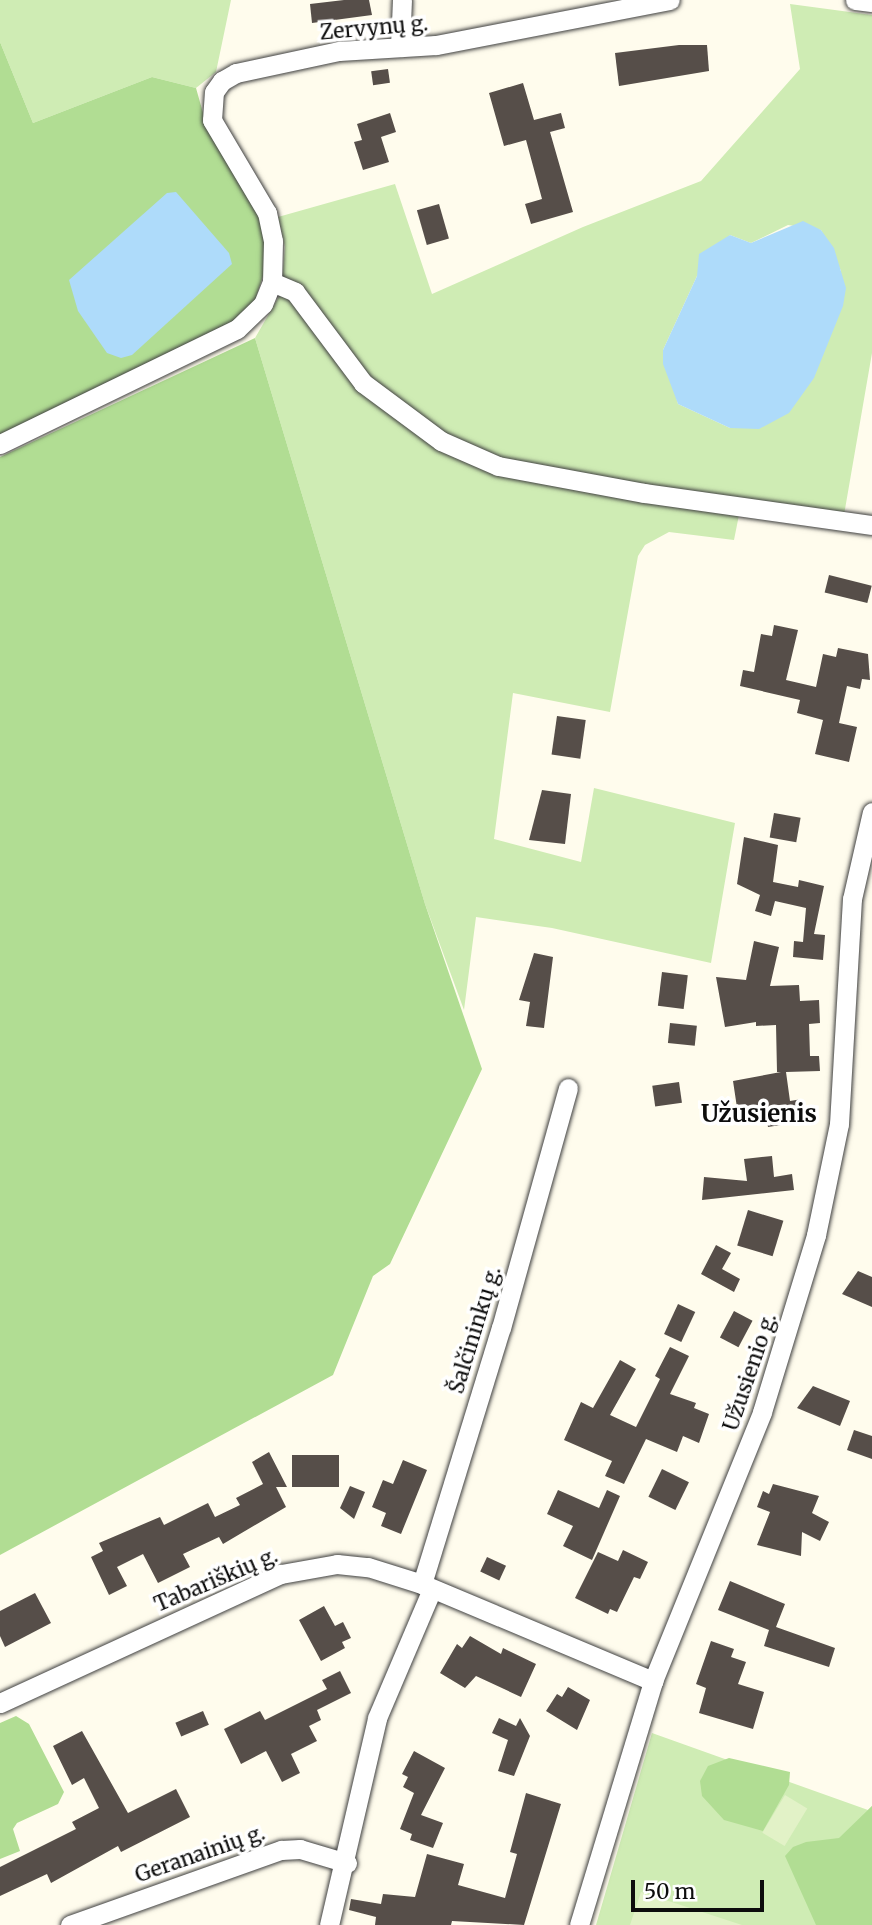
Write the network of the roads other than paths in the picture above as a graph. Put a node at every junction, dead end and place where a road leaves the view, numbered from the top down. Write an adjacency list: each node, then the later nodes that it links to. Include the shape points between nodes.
1 (402, 0): 5 (street)
2 (670, 0): 5 (street, Zervynų g., via 436,45)
3 (855, 0): 4 (street)
4 (872, 2)
5 (400, 47): 6 (street, Zervynų g., via 339,51 236,73 214,92 212,120 267,213 274,260)
6 (272, 282): 7 (street, via 263,304 237,329); 8 (street, via 295,292 363,383 441,441 498,466 657,495)
7 (0, 444)
8 (872, 525)
9 (872, 811): 12 (street, Užusienio g., via 852,899 839,1124 816,1236 762,1412)
10 (568, 1088): 11 (street, Šalčininkų g.)
11 (427, 1587): 12 (street, Tabariškių g.); 13 (street, Tabariškių g., via 368,1567 338,1564 281,1574); 14 (street, Šalčininkų g., via 377,1718)
12 (653, 1681): 17 (street, Užusienio g.)
13 (0, 1703)
14 (347, 1863): 15 (street, Geranainių g., via 300,1849 281,1850); 16 (street, Šalčininkų g.)
15 (70, 1925)
16 (329, 1925)
17 (579, 1925)

